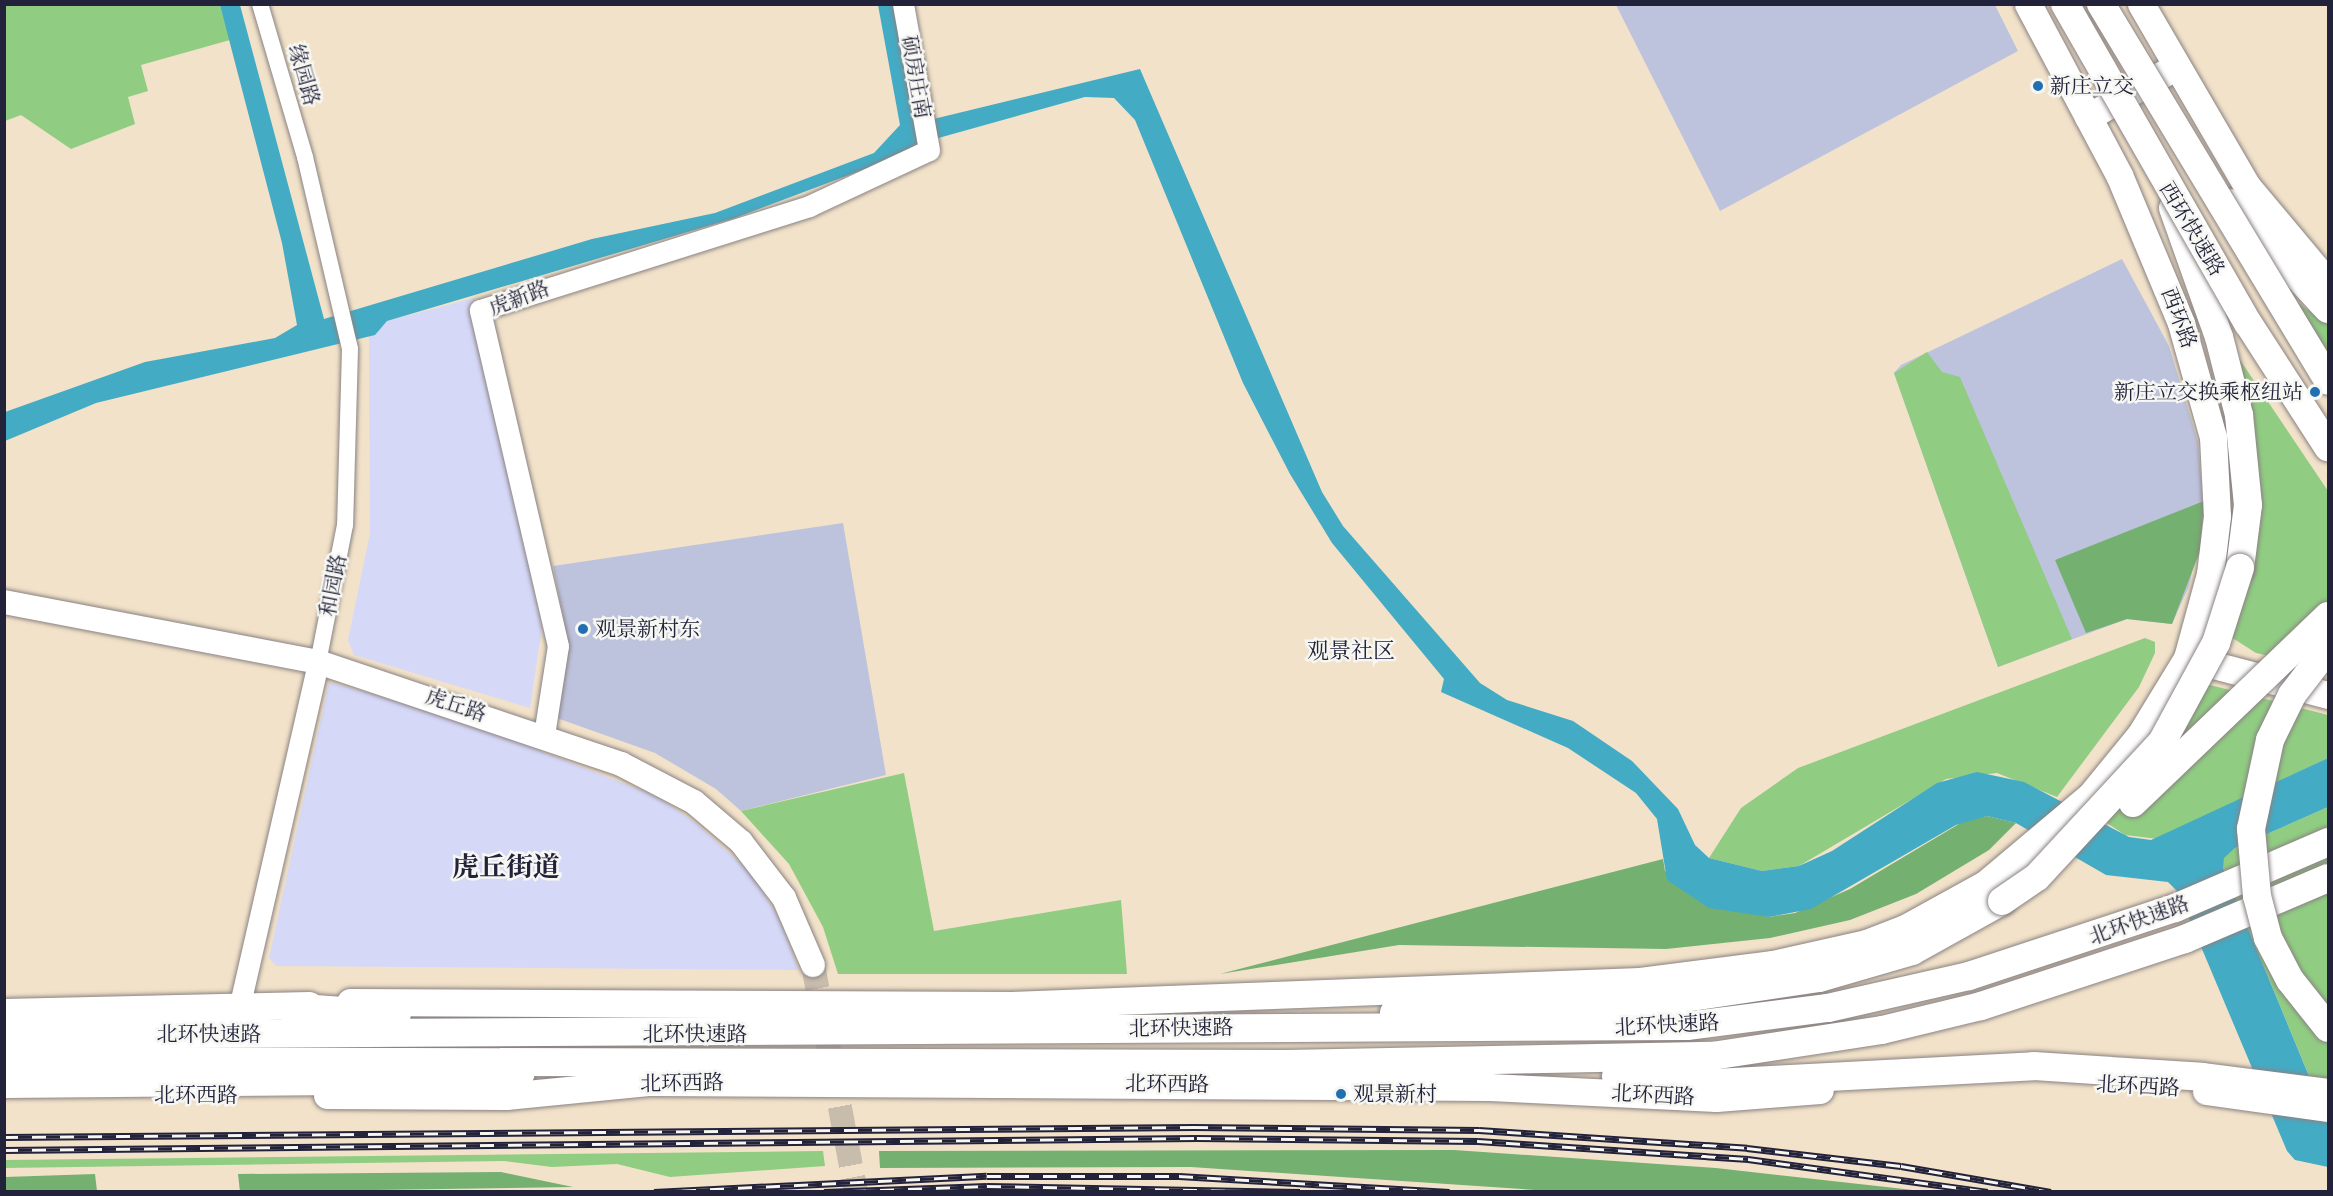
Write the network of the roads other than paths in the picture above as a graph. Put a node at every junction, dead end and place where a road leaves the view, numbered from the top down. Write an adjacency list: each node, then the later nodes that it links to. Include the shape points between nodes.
1 (260, 4): 10 (street, 缘园路)
2 (903, 4): 9 (street, 硕房庄南)
3 (2028, 4): 8 (main road, 西环路)
4 (2065, 4): 12 (highway, 西环快速路, bridge)
5 (2101, 4): 11 (highway, 西环快速路, bridge)
6 (2141, 4): 7 (main road)
7 (2177, 66): 8 (main road); 14 (main road, via 2254,195)
8 (2088, 117): 22 (main road, 西环路, via 2147,237 2181,323 2214,437 2215,544)
9 (929, 147): 25 (street, 虎新路, via 808,206 480,310 558,646)
10 (305, 158): 23 (street, 和园路, via 350,349 345,525)
11 (2192, 162): 13 (highway, bridge); 17 (highway, 西环快速路, bridge)
12 (2160, 175): 18 (highway, 西环快速路, bridge); 27 (highway, bridge, via 2203,289 2239,415 2247,480 2243,554 2223,627 2172,727 2114,800)
13 (2223, 197): 15 (highway); 16 (highway)
14 (2328, 283)
15 (2328, 309)
16 (2328, 356)
17 (2328, 381)
18 (2328, 447)
19 (4, 602): 23 (main road, 虎丘路)
20 (2328, 615): 27 (highway, bridge, via 2122,813)
21 (2328, 648): 34 (highway, bridge, via 2292,695 2270,741 2251,829 2257,896 2268,938 2290,980)
22 (2187, 657): 24 (main road); 30 (main road, via 2140,735 2090,796 2036,845 1946,907 1866,943 1773,964 1670,978 1270,999 1011,1005 370,1000)
23 (318, 662): 25 (main road, 虎丘路); 31 (street, 和园路)
24 (2328, 694)
25 (544, 735): 29 (main road, 虎丘路, via 651,778 726,827 784,898)
26 (2328, 843): 33 (highway, 北环快速路, via 2175,908 1969,976 1761,1018 1587,1030)
27 (2037, 877): 33 (highway, bridge, via 2002,901 1890,960 1764,987 1658,1002 1449,1007)
28 (2328, 878): 39 (highway, 北环快速路, via 2185,939 1981,1006 1833,1039 1700,1057)
29 (813, 965)
30 (288, 1007): 31 (main road); 35 (highway, via 368,1015 622,1019)
31 (239, 1008): 32 (main road)
32 (4, 1012)
33 (1279, 1027): 35 (highway, 北环快速路)
34 (2328, 1028)
35 (759, 1034): 36 (highway, 北环快速路)
36 (4, 1035)
37 (622, 1059): 38 (highway, 北环快速路); 39 (highway, 北环快速路); 40 (highway, via 483,1080)
38 (4, 1062)
39 (1477, 1062): 41 (highway, via 1714,1083 1979,1067 2135,1072)
40 (4, 1084)
41 (2328, 1093)
42 (4, 1094): 43 (main road, 北环西路, via 506,1096 650,1082 1020,1082 1490,1087 1716,1098 1994,1080 2166,1088)
43 (2328, 1108)

